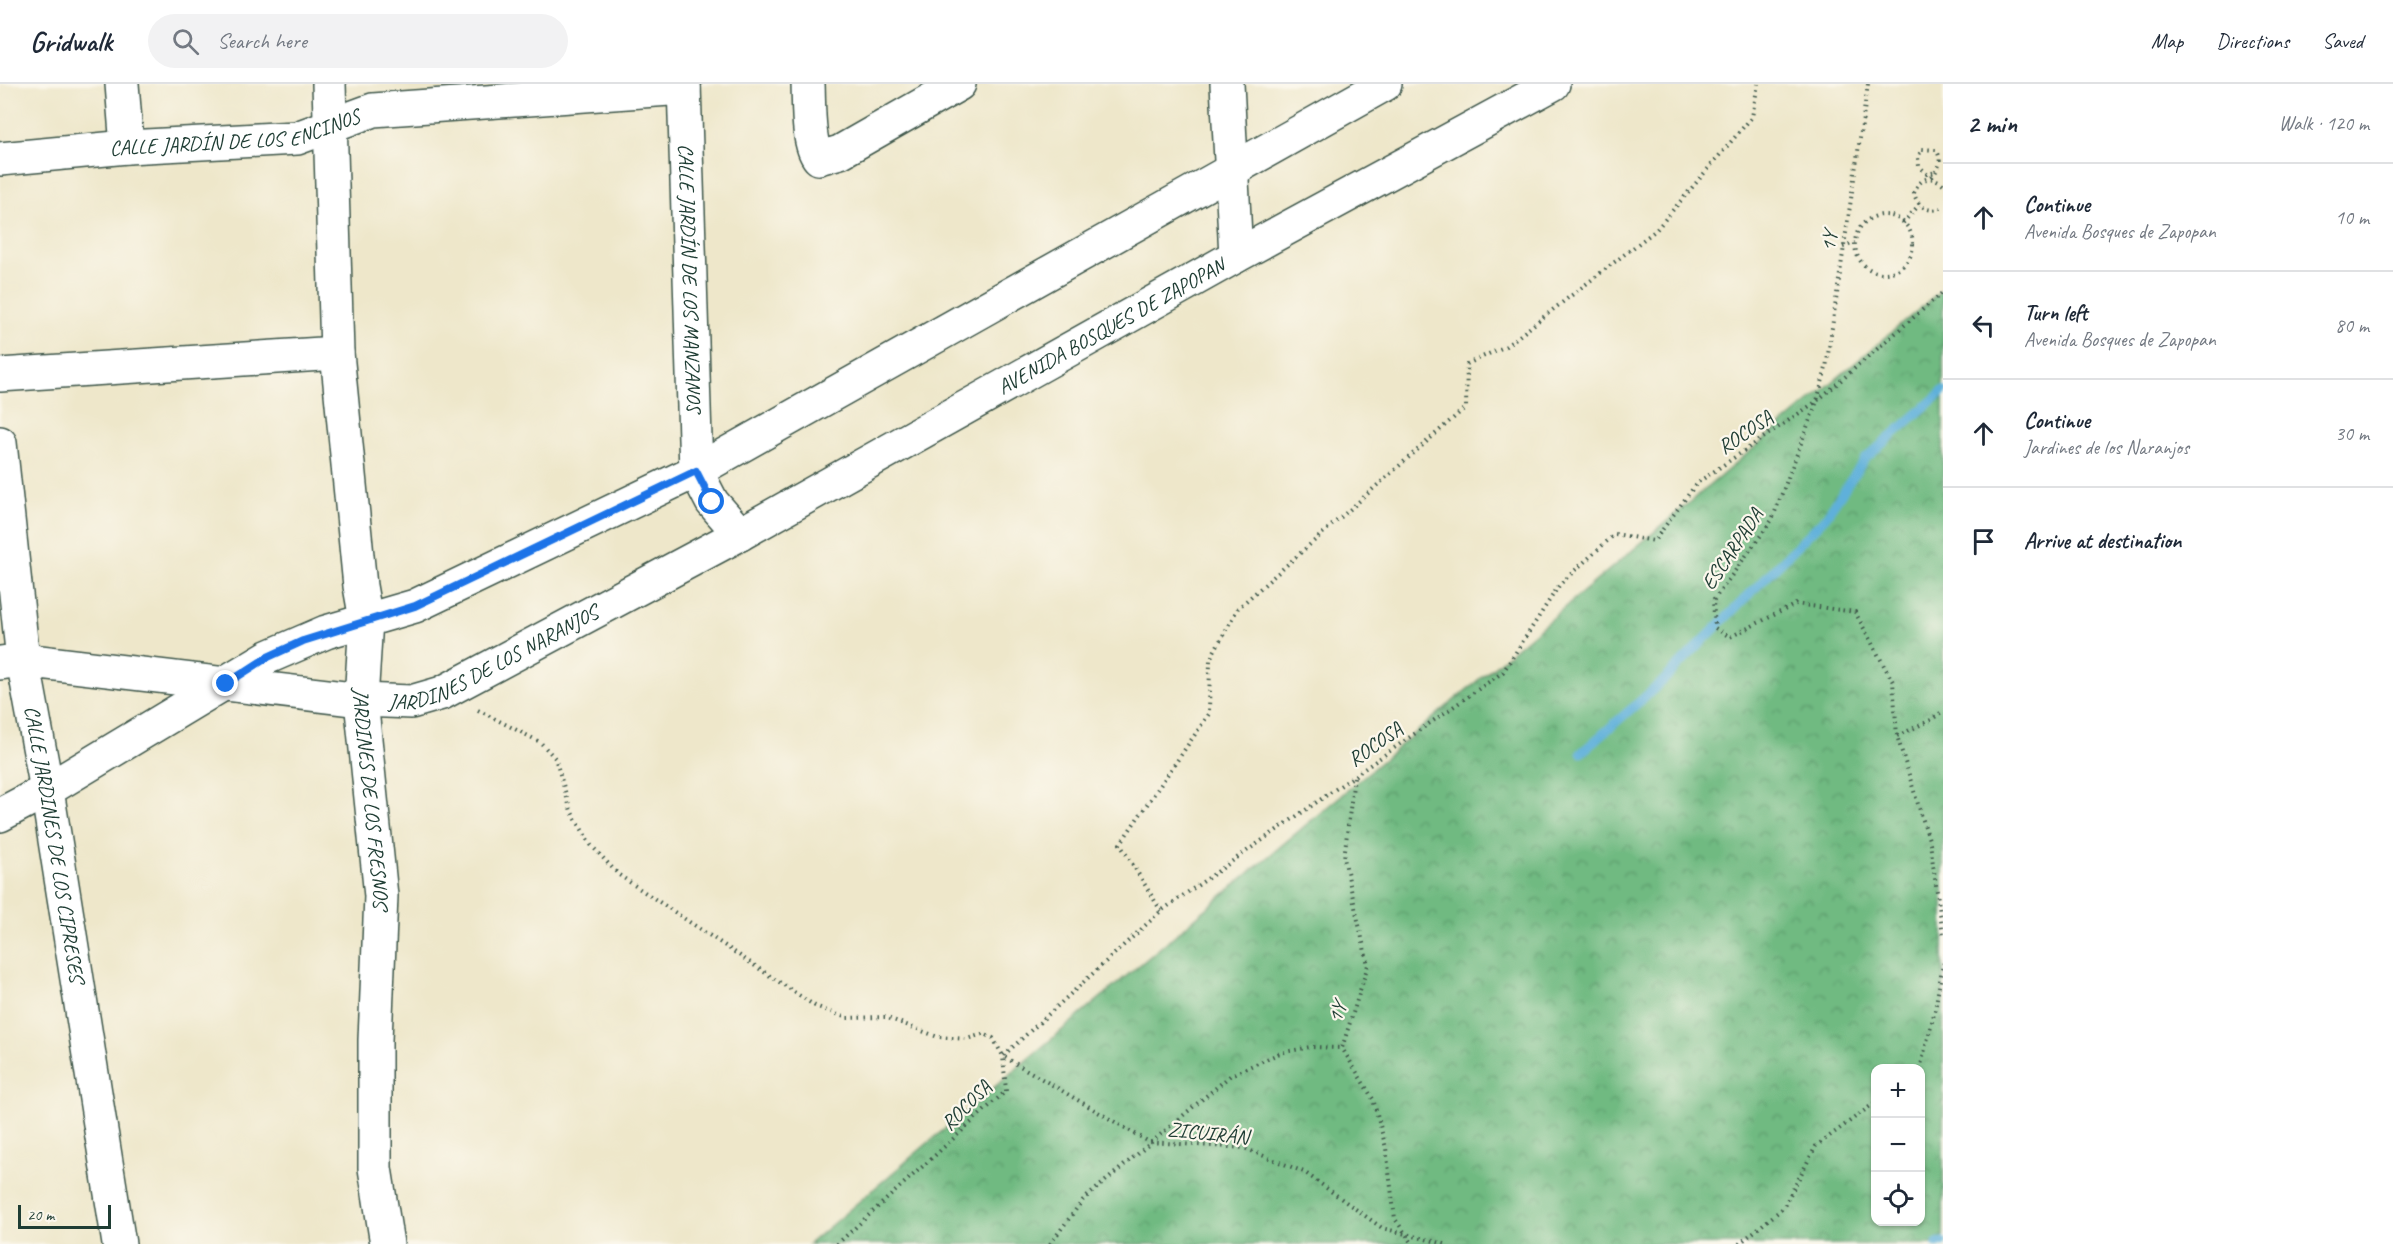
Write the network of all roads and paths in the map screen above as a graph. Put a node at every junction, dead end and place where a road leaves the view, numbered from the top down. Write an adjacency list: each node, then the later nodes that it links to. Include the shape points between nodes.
1 (122, 84): 12 (street)
2 (329, 84): 11 (street, JARDINES DE LOS FRESNOS)
3 (808, 84): 4 (street, via 814,153 819,158 840,152)
4 (959, 84)
5 (1227, 84): 14 (street)
6 (1385, 84): 14 (street)
7 (1553, 84): 23 (street, AVENIDA BOSQUES DE ZAPOPAN)
8 (1758, 84): 41 (path, via 1752,117 1656,230 1506,346 1467,364 1466,407 1238,608 1210,658 1209,714 1120,844)
9 (1868, 84): 22 (path, 1Y)
10 (684, 86): 11 (street, CALLE JARDÍN DE LOS ENCINOS, via 373,110); 29 (street, CALLE JARDÍN DE LOS MANZANOS)
11 (328, 125): 12 (street, CALLE JARDÍN DE LOS ENCINOS, via 297,138); 25 (street, JARDINES DE LOS FRESNOS)
12 (127, 147): 13 (street, CALLE JARDÍN DE LOS ENCINOS)
13 (0, 159)
14 (1232, 169): 23 (street); 29 (street)
15 (1936, 172): 15 (path, via 1940,154 1922,149 1919,166 1927,174); 16 (path)
16 (1932, 177): 17 (path); 18 (path, via 1916,188)
17 (1943, 184)
18 (1919, 205): 19 (path, via 1931,210); 20 (path)
19 (1943, 207)
20 (1903, 223): 21 (path, via 1889,215 1874,216 1861,225); 21 (path, via 1913,240 1912,249 1906,261 1892,272 1871,271 1860,259)
21 (1855, 243): 22 (path)
22 (1843, 247): 27 (path, 1Y, via 1826,368)
23 (1236, 256): 30 (street, AVENIDA BOSQUES DE ZAPOPAN)
24 (1943, 292): 27 (path, ROCOSA)
25 (337, 353): 26 (street); 31 (street, JARDINES DE LOS FRESNOS)
26 (0, 375)
27 (1817, 401): 37 (path, ESCARPADA, via 1772,520 1713,601 1715,628 1730,638 1796,604 1855,612 1893,682); 38 (path, ROCOSA, via 1696,483 1654,540 1615,534 1560,584 1503,672)
28 (0, 443): 32 (street, CALLE JARDINES DE LOS CIPRESES)
29 (696, 471): 30 (street, via 712,502); 31 (street, via 415,606)
30 (740, 534): 34 (street, JARDINES DE LOS NARANJOS)
31 (366, 620): 33 (street, via 303,641 268,657); 35 (street, JARDINES DE LOS FRESNOS)
32 (11, 661): 33 (street, JARDINES DE LOS NARANJOS); 39 (street, CALLE JARDINES DE LOS CIPRESES)
33 (226, 684): 35 (street, JARDINES DE LOS NARANJOS); 39 (street)
34 (442, 693): 35 (street, JARDINES DE LOS NARANJOS, via 411,702); 45 (path, ZICUIRÁN, via 540,742 555,758 571,811 591,845 619,875 815,1006 848,1018 885,1017 938,1037 967,1039 983,1034 993,1038)
35 (361, 700): 51 (street, JARDINES DE LOS FRESNOS, via 381,896 375,1168)
36 (1943, 711): 37 (path)
37 (1897, 735): 42 (path, ESCARPADA, via 1930,843)
38 (1354, 777): 41 (path, ROCOSA); 44 (path, 1Y, via 1344,858 1368,965)
39 (47, 790): 40 (street); 50 (street, CALLE JARDINES DE LOS CIPRESES)
40 (0, 815)
41 (1161, 911): 45 (path, ROCOSA)
42 (1943, 934)
43 (1943, 963): 46 (path)
44 (1342, 1048): 48 (path, via 1310,1047 1280,1053 1231,1076); 49 (path, 1Y, via 1373,1100 1386,1148 1395,1219)
45 (1003, 1056): 48 (path, ZICUIRÁN); 52 (path, ROCOSA, via 1006,1091)
46 (1921, 1064)
47 (1871, 1105): 56 (path, via 1816,1146 1783,1208)
48 (1149, 1142): 49 (path, ZICUIRÁN, via 1244,1148 1304,1172 1382,1228); 53 (path, via 1083,1200)
49 (1407, 1236): 54 (path, 1Y); 55 (path, ZICUIRÁN)
50 (120, 1244)
51 (387, 1244)
52 (837, 1244)
53 (1050, 1244)
54 (1413, 1244)
55 (1445, 1244)
56 (1739, 1244)

